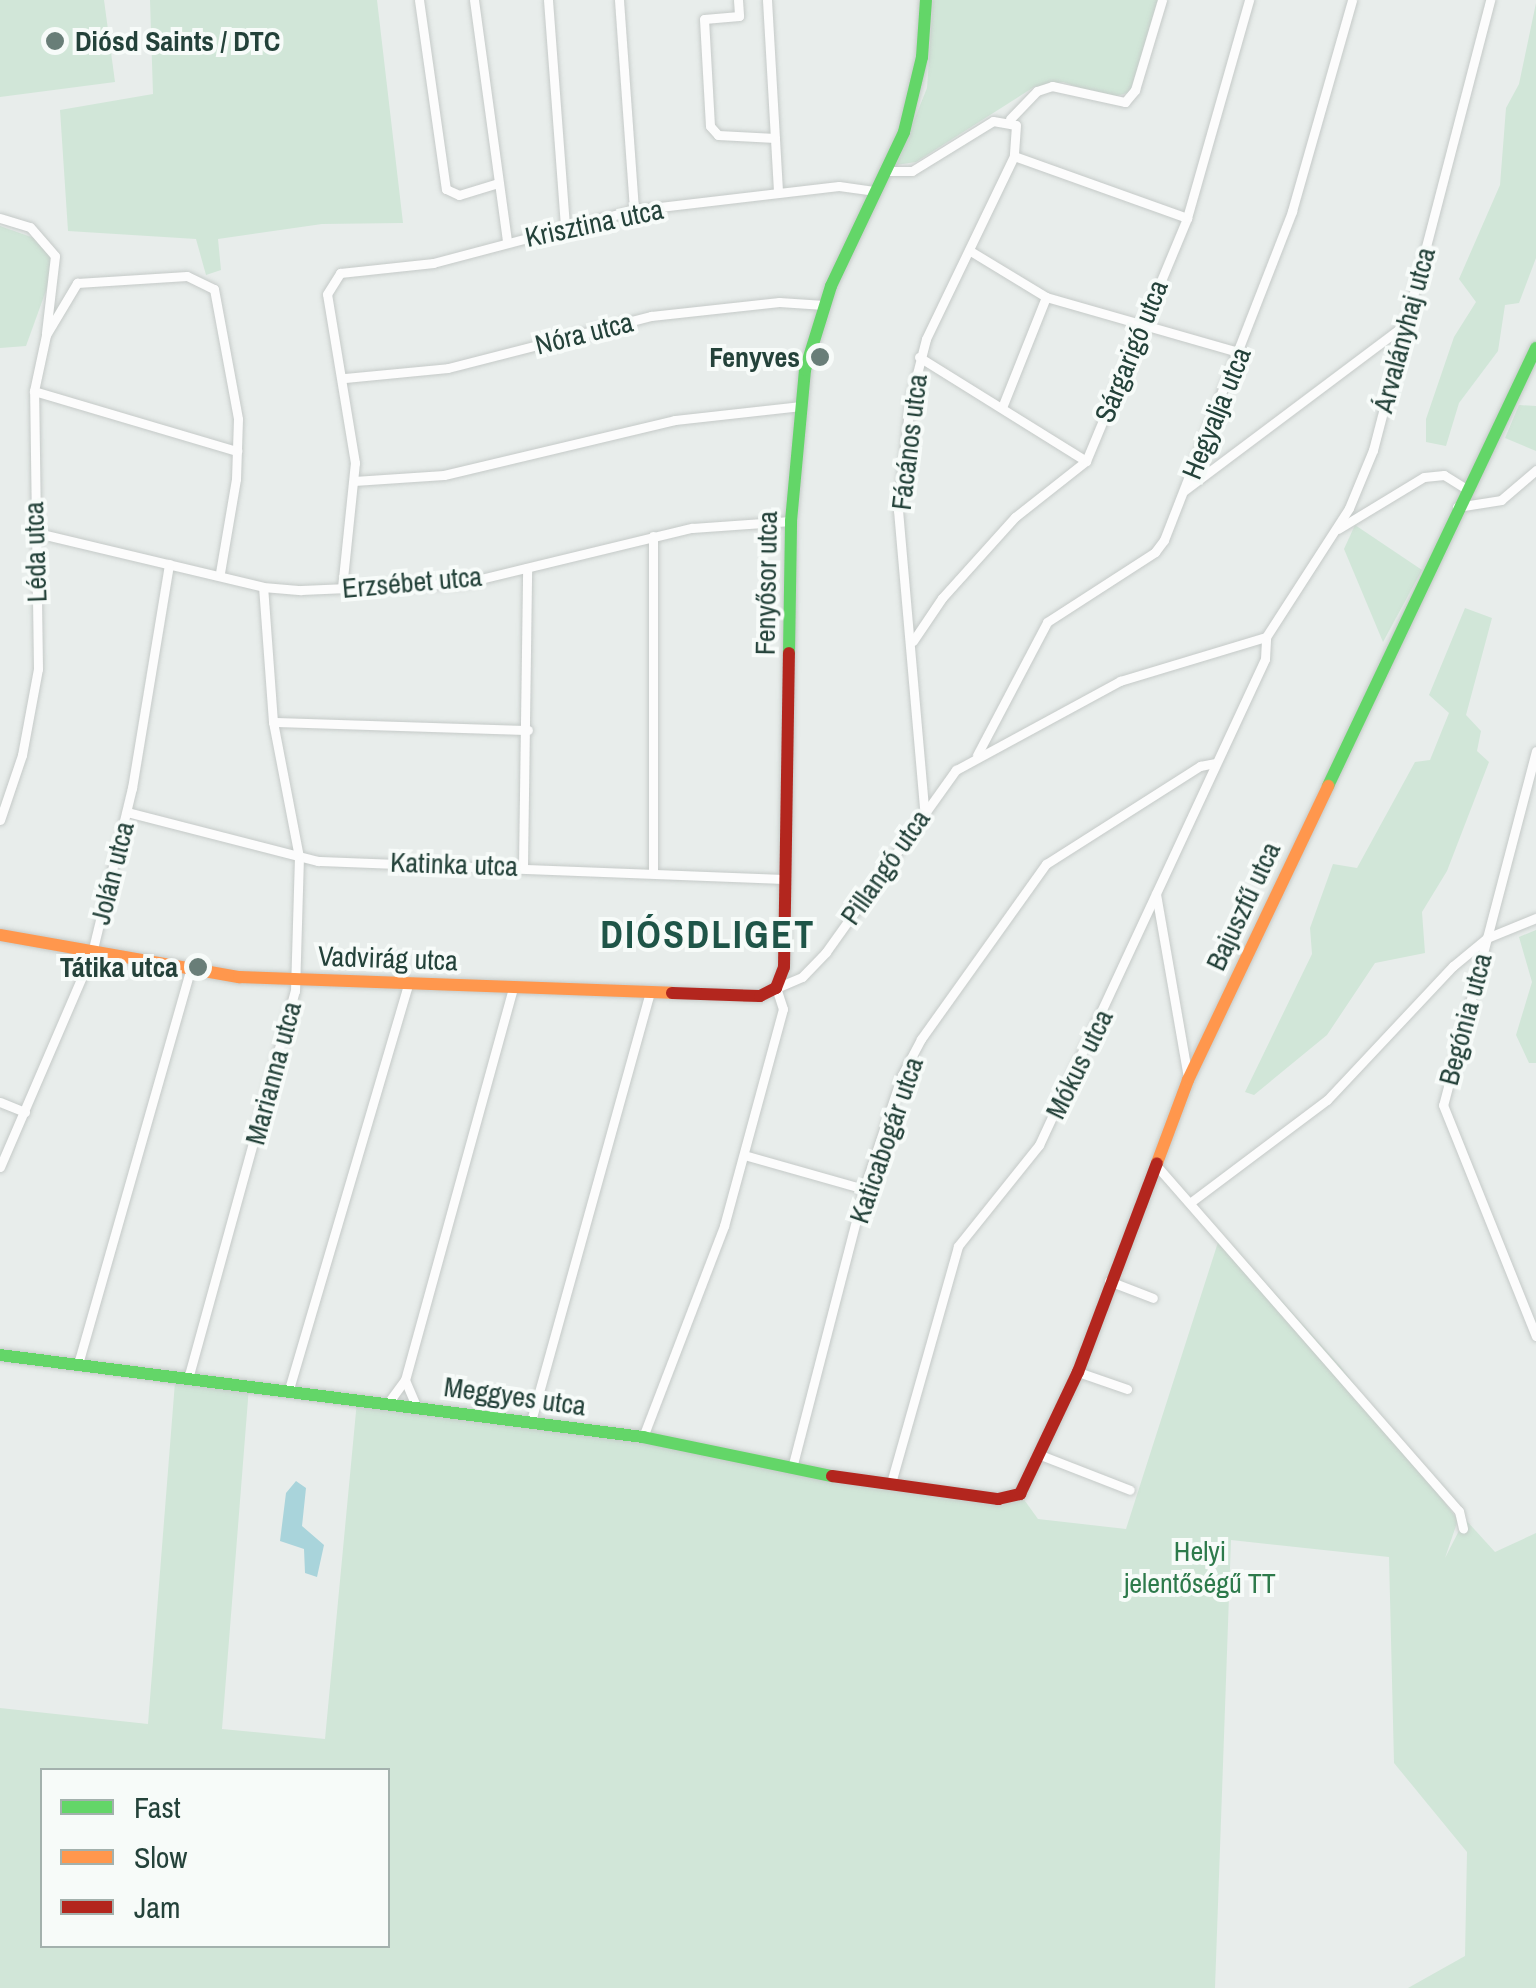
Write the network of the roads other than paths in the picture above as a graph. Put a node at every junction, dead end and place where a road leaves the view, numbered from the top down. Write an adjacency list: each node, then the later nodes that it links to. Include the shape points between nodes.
1 (419, 0): 16 (street, via 446,189 459,195)
2 (474, 0): 16 (street)
3 (548, 0): 22 (street)
4 (619, 0): 19 (street)
5 (738, 0): 13 (street, via 739,16 704,19 710,126 718,136)
6 (767, 0): 13 (street)
7 (926, 0): 15 (street, Fenyősor utca, via 918,79)
8 (1162, 0): 12 (street, via 1125,102 1052,86)
9 (1248, 0): 21 (street, Sárgarigó utca)
10 (1352, 0): 31 (street, Hegyalja utca, via 1292,211)
11 (1490, 0): 28 (street, Árvalányhaj utca)
12 (1010, 119): 14 (street, Fácános utca, via 1019,136); 15 (street, via 993,121 912,172)
13 (775, 138): 18 (street)
14 (1014, 156): 21 (street); 24 (street, Fácános utca)
15 (886, 171): 17 (street, Fenyősor utca)
16 (498, 184): 23 (street)
17 (876, 191): 18 (street, Krisztina utca, via 839,186); 26 (street, Fenyősor utca)
18 (778, 192): 19 (street, Krisztina utca)
19 (634, 210): 22 (street, Krisztina utca)
20 (0, 218): 29 (street, via 30,227 55,256)
21 (1187, 218): 27 (street, Sárgarigó utca)
22 (566, 226): 23 (street, Krisztina utca)
23 (507, 242): 33 (street, Krisztina utca, via 432,263 348,269 327,294)
24 (972, 252): 25 (street); 32 (street, Fácános utca)
25 (1046, 297): 27 (street); 35 (street)
26 (824, 304): 33 (street, Nóra utca, via 779,302 651,316 448,368); 36 (street, Fenyősor utca)
27 (1140, 328): 31 (street); 38 (street, Sárgarigó utca)
28 (1402, 328): 42 (street); 45 (street, Árvalányhaj utca, via 1373,450)
29 (46, 336): 34 (street, Léda utca); 37 (street, Léda utca, via 72,286 187,276 208,282 220,316)
30 (1536, 348): 41 (street, Bajuszfű utca)
31 (1242, 353): 42 (street, Hegyalja utca)
32 (919, 357): 35 (street); 54 (street, Fácános utca, via 898,510)
33 (345, 378): 40 (street)
34 (34, 392): 37 (street); 46 (street, Léda utca)
35 (1003, 405): 38 (street)
36 (801, 406): 40 (street, via 674,420 444,476); 44 (street, Fenyősor utca)
37 (238, 451): 50 (street)
38 (1086, 461): 54 (street, Sárgarigó utca, via 1015,517)
39 (1536, 470): 43 (street, via 1501,500)
40 (354, 480): 52 (street)
41 (1466, 489): 43 (street, Bajuszfű utca); 45 (street, via 1444,476 1424,477)
42 (1185, 490): 58 (street, Hegyalja utca, via 1155,552 1047,622)
43 (1457, 507): 78 (street, Bajuszfű utca)
44 (792, 521): 47 (street, Erzsébet utca, via 724,523); 66 (street, Fenyősor utca)
45 (1336, 530): 53 (street, Árvalányhaj utca)
46 (33, 532): 48 (street, Erzsébet utca); 62 (street, Léda utca, via 38,669 22,755)
47 (653, 536): 49 (street, Erzsébet utca); 65 (street)
48 (169, 564): 50 (street, Erzsébet utca); 61 (street, Jolán utca)
49 (527, 568): 52 (street, Erzsébet utca, via 464,582); 56 (street)
50 (220, 574): 51 (street, Erzsébet utca)
51 (263, 587): 52 (street, Erzsébet utca); 55 (street, Marianna utca)
52 (342, 588)
53 (1266, 637): 58 (street, Pillangó utca, via 1120,681); 59 (street, Mókus utca, via 1265,659)
54 (913, 641): 60 (street, Fácános utca)
55 (273, 722): 56 (street); 63 (street, Marianna utca)
56 (528, 730): 64 (street)
57 (1536, 751): 70 (street, Begónia utca)
58 (976, 757): 60 (street, Pillangó utca)
59 (1216, 762): 67 (street, Mókus utca); 84 (street, Katicabogár utca, via 1046,864 922,1039 902,1075)
60 (924, 808): 76 (street, Pillangó utca, via 826,952 802,977)
61 (127, 812): 63 (street, Katinka utca); 71 (street, Jolán utca)
62 (0, 820)
63 (300, 856): 64 (street, Katinka utca); 73 (street, Marianna utca)
64 (524, 866): 65 (street, Katinka utca)
65 (653, 872): 66 (street, Katinka utca)
66 (786, 879): 76 (street, Fenyősor utca, via 784,967)
67 (1156, 894): 78 (street, via 1180,1004); 102 (street, Mókus utca, via 1039,1145 958,1246)
68 (1536, 918): 70 (street)
69 (0, 935): 71 (street, Vadvirág utca)
70 (1488, 938): 85 (street, via 1327,1100); 88 (street, Begónia utca, via 1443,1106)
71 (92, 953): 72 (street, Vadvirág utca); 80 (street, Jolán utca)
72 (190, 972): 73 (street, Vadvirág utca); 90 (street)
73 (294, 979): 74 (street, Vadvirág utca); 92 (street, Marianna utca, via 284,1045)
74 (408, 984): 75 (street, Vadvirág utca); 94 (street)
75 (513, 988): 77 (street, Vadvirág utca); 93 (street)
76 (776, 988): 77 (street, Vadvirág utca, via 760,996); 81 (street, via 784,1009)
77 (650, 992): 98 (street)
78 (1188, 1080): 82 (street, Bajuszfű utca)
79 (0, 1102): 80 (street)
80 (25, 1112): 83 (street, Jolán utca)
81 (744, 1155): 84 (street); 99 (street, via 709,1272)
82 (1154, 1163): 85 (street); 86 (street, Bajuszfű utca)
83 (0, 1167)
84 (864, 1190): 101 (street, Katicabogár utca)
85 (1191, 1202): 105 (street, via 1460,1511)
86 (1110, 1280): 87 (street); 91 (street, Bajuszfű utca)
87 (1153, 1298)
88 (1536, 1336)
89 (0, 1354): 90 (street, Meggyes utca)
90 (78, 1364): 92 (street, Meggyes utca)
91 (1078, 1372): 95 (street); 100 (street, Bajuszfű utca)
92 (189, 1376): 94 (street, Meggyes utca)
93 (405, 1380): 96 (street); 97 (street)
94 (289, 1389): 96 (street, Meggyes utca)
95 (1127, 1389)
96 (388, 1403): 97 (street, Meggyes utca)
97 (417, 1408): 98 (street, Meggyes utca)
98 (531, 1421): 99 (street, Meggyes utca)
99 (643, 1437): 101 (street, Meggyes utca)
100 (1043, 1456): 103 (street); 104 (street, Bajuszfű utca)
101 (792, 1468): 102 (street, Meggyes utca)
102 (891, 1483): 104 (street, Meggyes utca, via 998,1499)
103 (1130, 1490)
104 (1020, 1494)
105 (1463, 1530)

